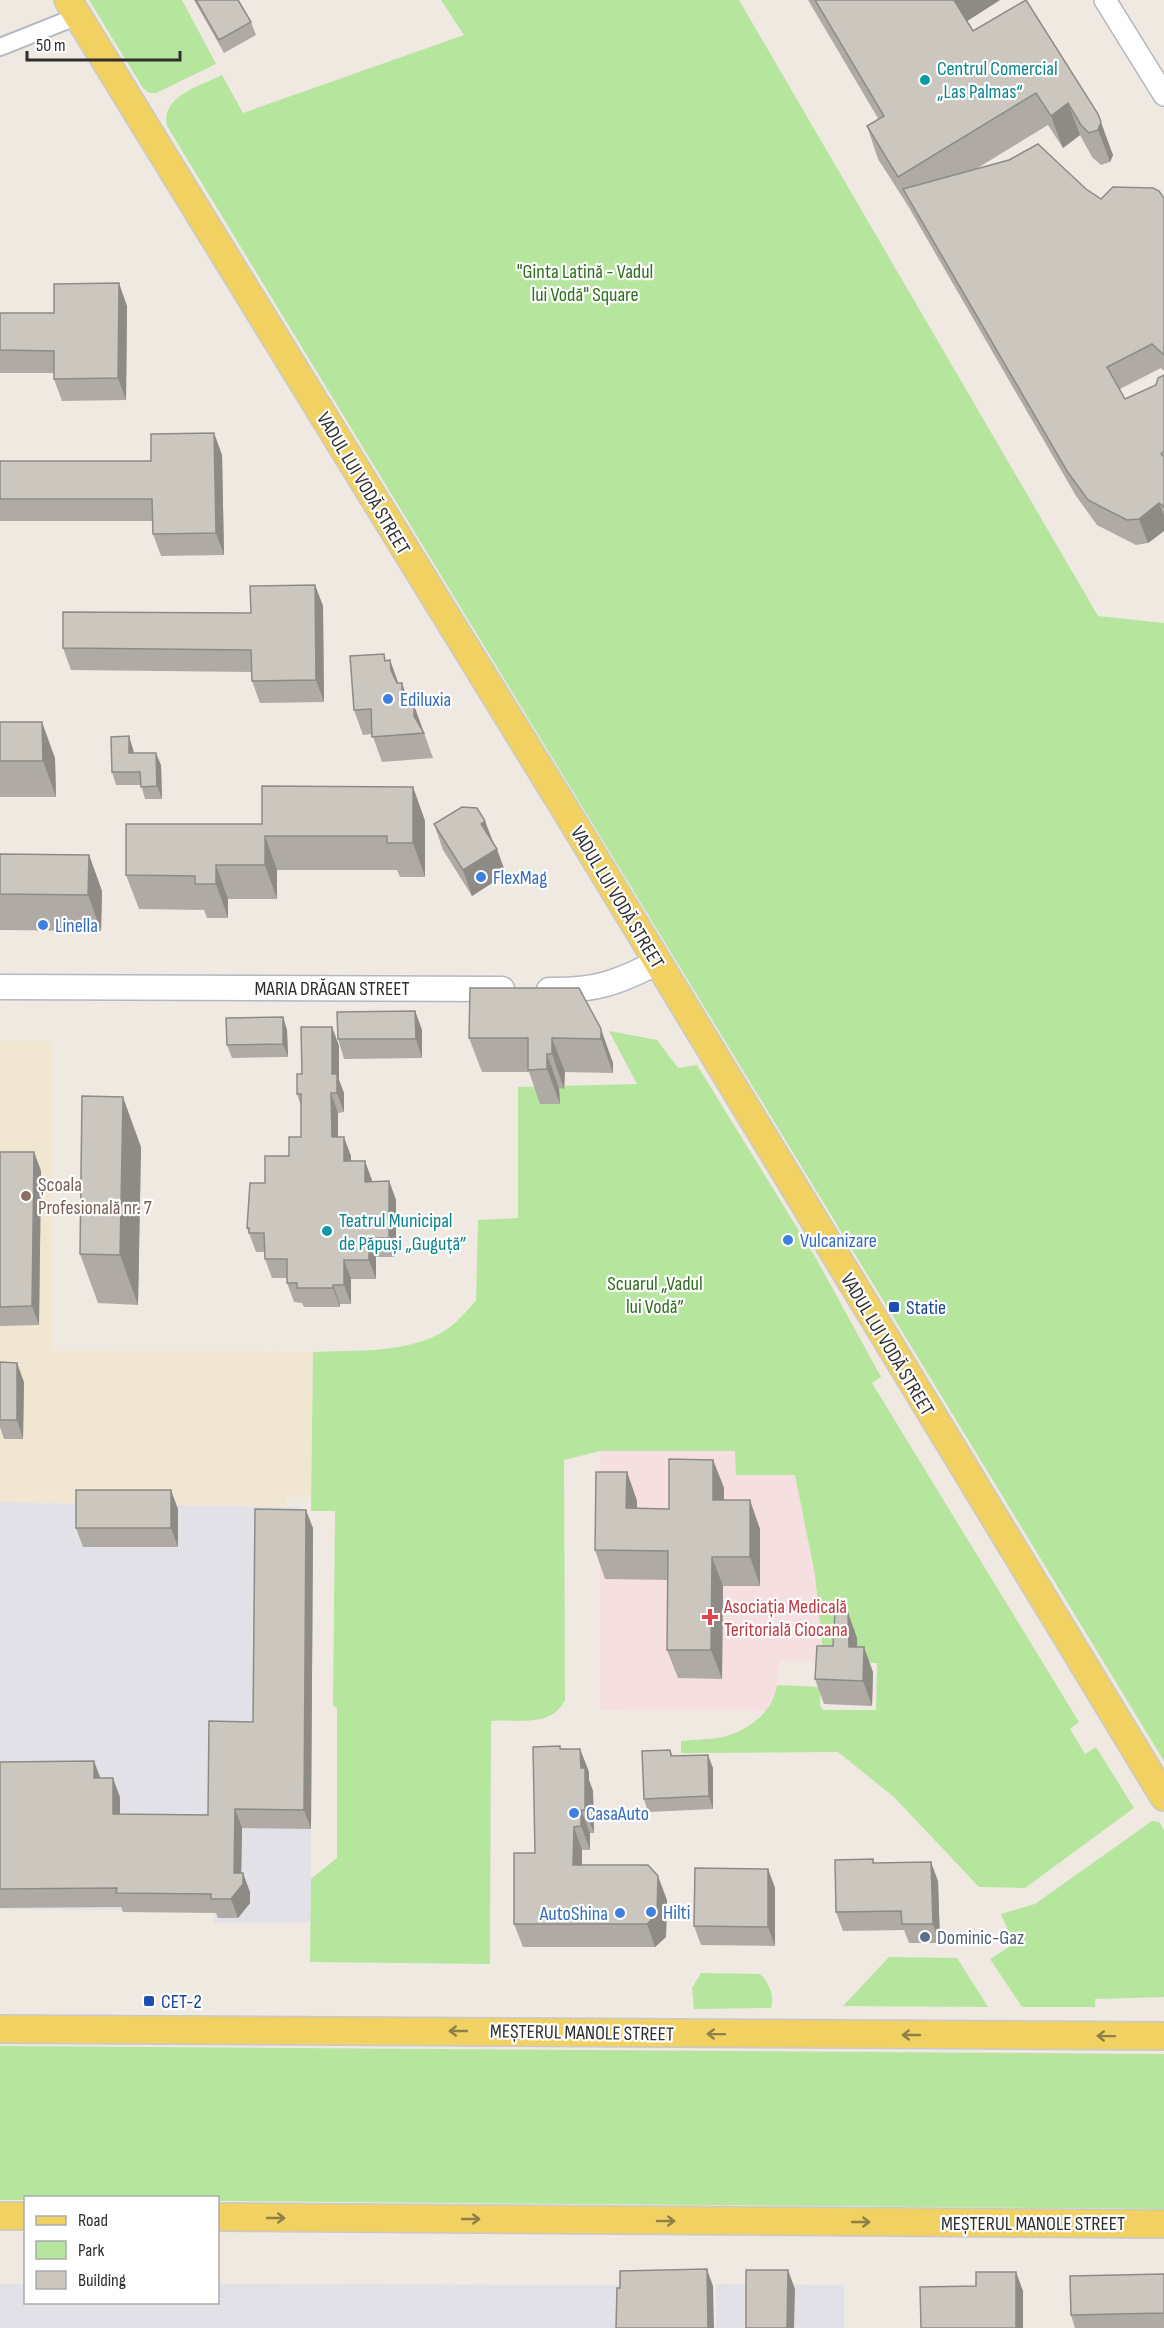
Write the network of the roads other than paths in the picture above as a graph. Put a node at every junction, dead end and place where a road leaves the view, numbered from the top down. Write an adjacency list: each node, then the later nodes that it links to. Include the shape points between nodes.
1 (1105, 0): 4 (street)
2 (73, 8): 3 (street); 5 (main road, VADUL LUI VODĂ STREET)
3 (0, 47)
4 (1164, 95)
5 (658, 962): 6 (main road, MARIA DRĂGAN STREET, via 629,977 577,991); 7 (main road, VADUL LUI VODĂ STREET)
6 (0, 987)
7 (1164, 1797)
8 (0, 2029): 9 (main road, MEȘTERUL MANOLE STREET, one-way to 8)
9 (1164, 2036)
10 (0, 2216): 11 (main road)
11 (24, 2216)
12 (219, 2217): 13 (main road, MEȘTERUL MANOLE STREET, one-way to 13)
13 (1164, 2224)

